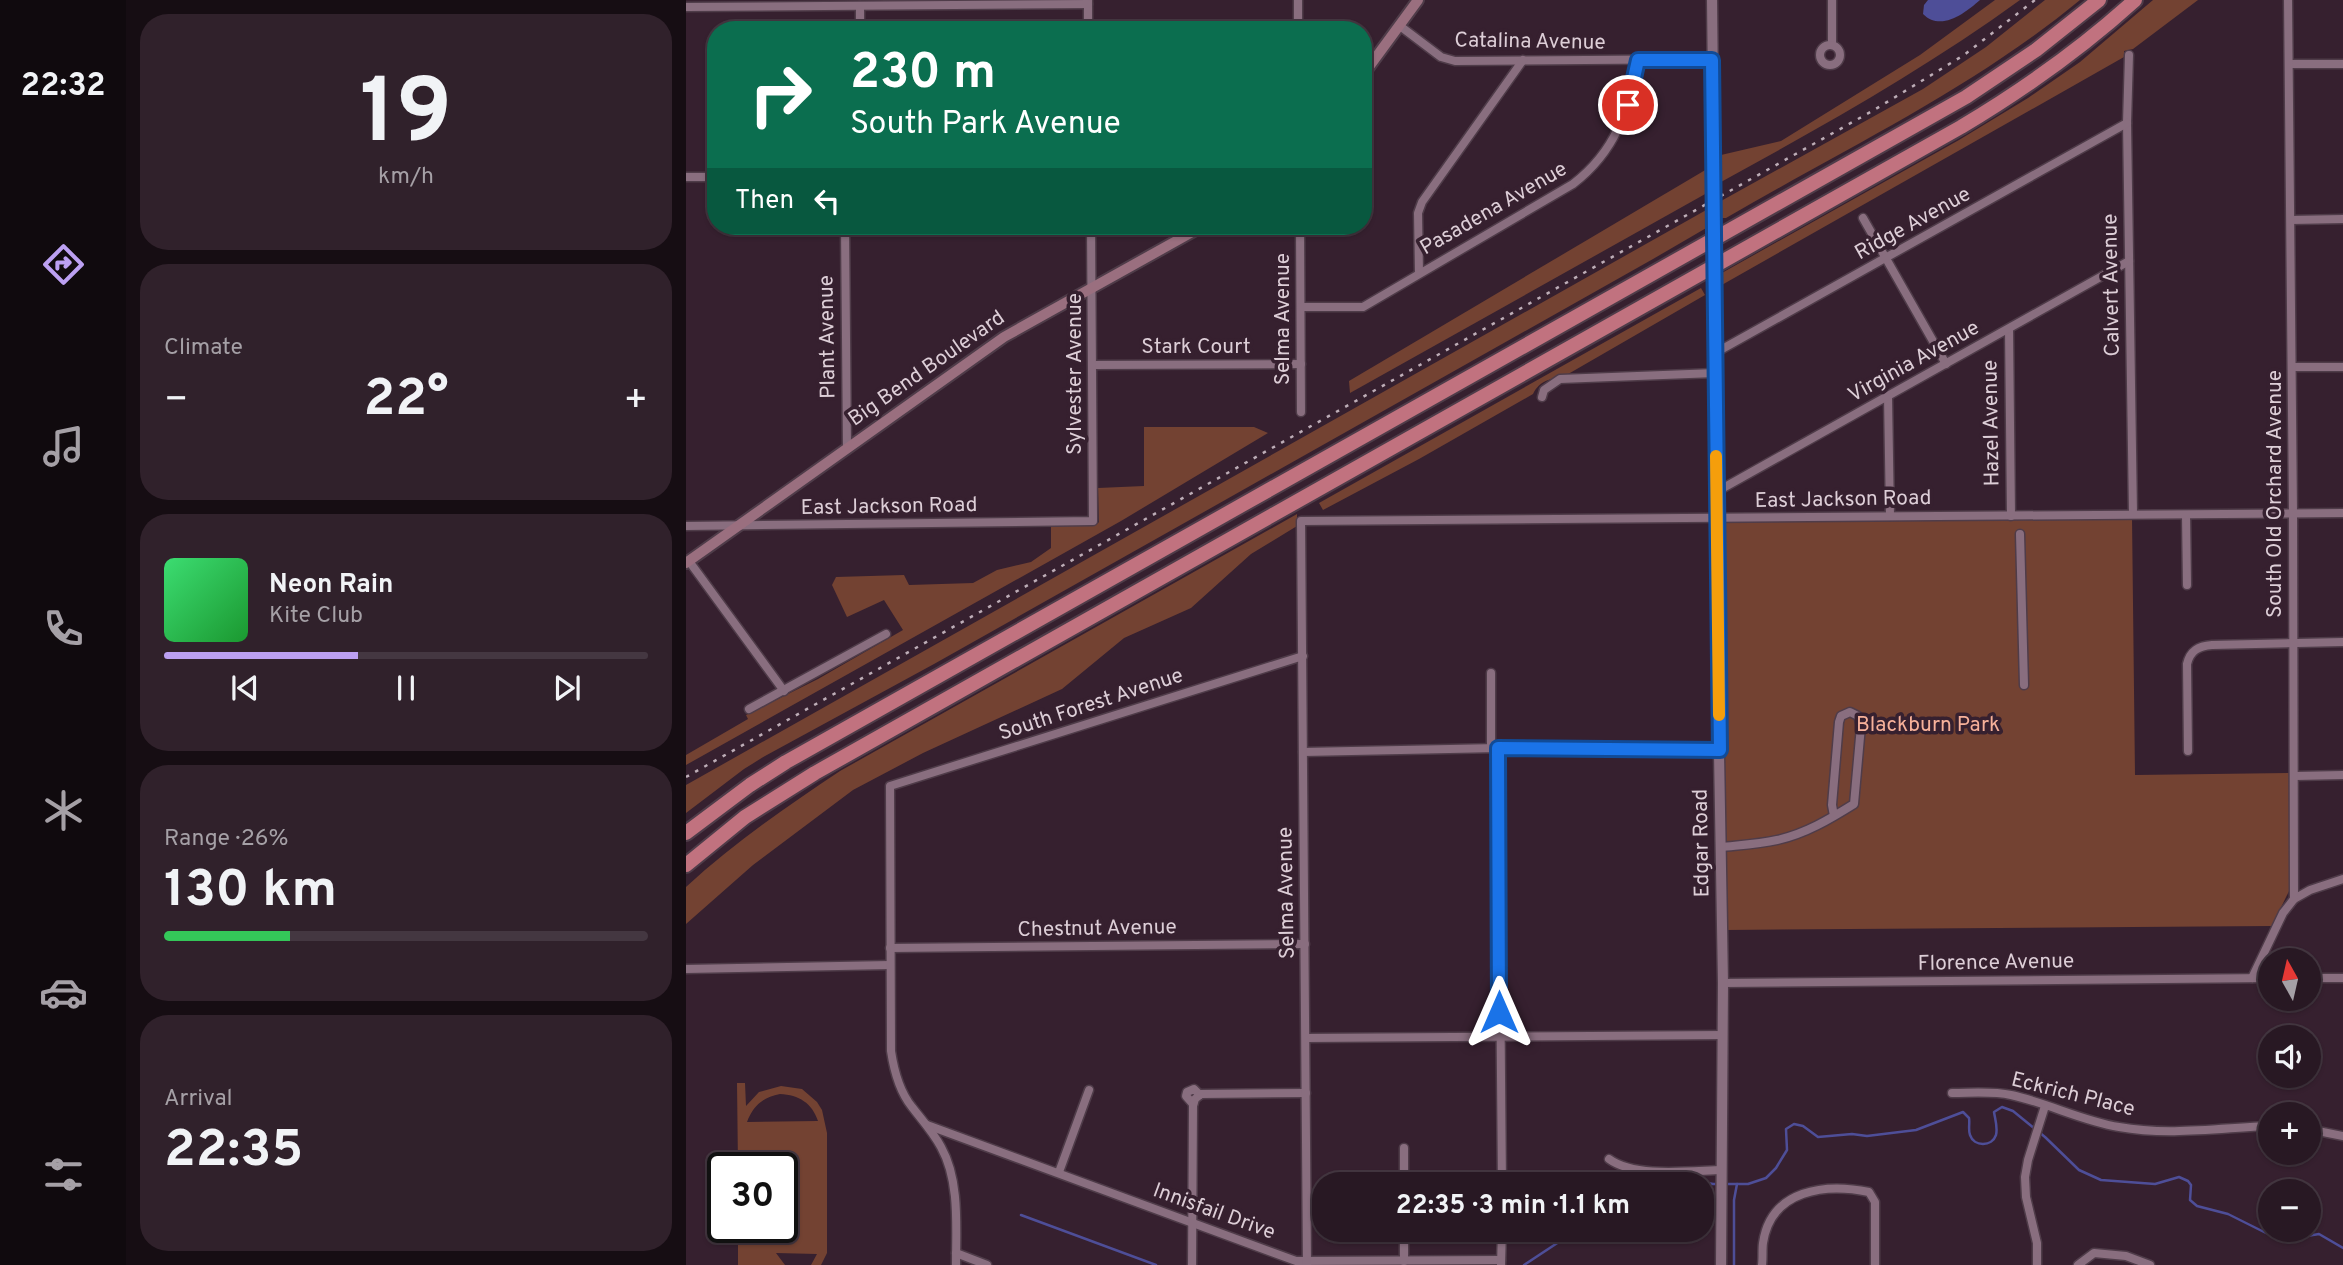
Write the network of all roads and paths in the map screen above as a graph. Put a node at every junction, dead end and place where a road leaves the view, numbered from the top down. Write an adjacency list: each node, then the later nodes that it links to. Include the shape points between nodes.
1 (1298, 0): 15 (street)
2 (1418, 0): 16 (main road)
3 (1712, 0): 21 (street, Edgar Road)
4 (1832, 0): 17 (street)
5 (2099, 0): 82 (highway, via 1966,97 833,735 750,785)
6 (2134, 0): 84 (highway, via 2056,65 1961,127 815,773 745,817)
7 (2288, 0): 23 (street, South Old Orchard Avenue)
8 (1088, 2): 10 (street); 14 (street)
9 (756, 3): 11 (street); 12 (street)
10 (884, 3): 11 (street)
11 (860, 6): 13 (street)
12 (686, 8)
13 (860, 21)
14 (1088, 21)
15 (1298, 21)
16 (1400, 26): 19 (street, Catalina Avenue, via 1448,60); 22 (main road)
17 (1832, 45)
18 (2129, 55): 25 (street, Calvert Avenue)
19 (1523, 60): 20 (street, Catalina Avenue); 37 (street, via 1422,202 1418,213)
20 (1638, 60): 21 (street, Catalina Avenue); 37 (street, Pasadena Avenue, via 1620,126 1589,172)
21 (1712, 60): 41 (street, Edgar Road, bridge)
22 (1372, 63)
23 (2290, 64): 24 (street); 30 (street, South Old Orchard Avenue)
24 (2343, 64)
25 (2127, 123): 35 (street, Ridge Avenue); 36 (street, Calvert Avenue)
26 (686, 177): 27 (street)
27 (707, 177)
28 (1863, 218): 35 (street)
29 (2343, 219): 30 (street)
30 (2291, 220): 46 (street, South Old Orchard Avenue)
31 (845, 235): 51 (street, Plant Avenue)
32 (1091, 235): 38 (street, Sylvester Avenue)
33 (1187, 235): 38 (main road, Big Bend Boulevard)
34 (1300, 235): 39 (street, Selma Avenue)
35 (1886, 259): 41 (street, Ridge Avenue); 43 (street)
36 (2129, 261): 40 (street, Virginia Avenue); 55 (street, Calvert Avenue)
37 (1419, 273): 39 (street, Pasadena Avenue, via 1363,307)
38 (1091, 288): 44 (street, Sylvester Avenue); 51 (main road, Big Bend Boulevard, via 1004,337)
39 (1301, 307): 42 (street, Selma Avenue)
40 (2009, 329): 43 (street, Virginia Avenue); 58 (street, Hazel Avenue)
41 (1715, 353): 47 (street, Edgar Road)
42 (1301, 364): 44 (street, Stark Court); 50 (street, Selma Avenue)
43 (1946, 364): 49 (street, Virginia Avenue)
44 (1093, 365): 61 (street, Sylvester Avenue)
45 (2343, 367): 46 (street)
46 (2292, 368): 53 (street, South Old Orchard Avenue)
47 (1715, 373): 48 (street, via 1560,379 1544,390); 52 (street, Edgar Road)
48 (1542, 397)
49 (1888, 397): 52 (street, Virginia Avenue); 57 (street)
50 (1301, 412)
51 (847, 448): 63 (main road, Big Bend Boulevard)
52 (1716, 492): 59 (street, Edgar Road)
53 (2293, 513): 54 (street, East Jackson Road); 56 (street, East Jackson Road); 69 (street, South Old Orchard Avenue)
54 (2343, 513)
55 (2133, 514): 56 (street, East Jackson Road); 58 (street, East Jackson Road)
56 (2186, 515): 66 (street)
57 (1890, 516): 58 (street, East Jackson Road); 59 (street, East Jackson Road)
58 (2011, 516)
59 (1716, 519): 60 (street, East Jackson Road); 76 (street, Edgar Road)
60 (1301, 520): 70 (street, Selma Avenue)
61 (1093, 521): 63 (street, East Jackson Road)
62 (686, 526): 63 (street, East Jackson Road)
63 (737, 527): 65 (main road, Big Bend Boulevard)
64 (2020, 534): 72 (street)
65 (688, 562): 73 (street)
66 (2187, 585)
67 (886, 634): 73 (street)
68 (2343, 642): 69 (street)
69 (2294, 643): 77 (street, via 2206,645 2193,651 2187,664); 80 (street, South Old Orchard Avenue)
70 (1303, 656): 78 (street, Selma Avenue); 88 (street, South Forest Avenue, via 890,786)
71 (1491, 673): 75 (street)
72 (2024, 685)
73 (784, 691): 74 (street)
74 (749, 709)
75 (1494, 748): 76 (street); 78 (street); 97 (street)
76 (1720, 750): 83 (street, Edgar Road)
77 (2188, 751)
78 (1303, 752): 87 (street, Selma Avenue)
79 (2343, 775): 80 (street)
80 (2295, 776): 86 (street, South Old Orchard Avenue)
81 (1834, 816): 81 (street, via 1854,804 1861,726 1858,716 1850,712 1839,722); 83 (street, via 1779,840)
82 (689, 829)
83 (1721, 846): 95 (street, Edgar Road)
84 (686, 865)
85 (2343, 879): 86 (street)
86 (2294, 898): 91 (street)
87 (1305, 944): 88 (street, Chestnut Avenue); 98 (street, Selma Avenue)
88 (890, 948): 89 (street)
89 (890, 965): 90 (street); 103 (street, via 894,1066 903,1093)
90 (686, 969)
91 (2252, 978): 92 (street, Florence Avenue); 95 (street, Florence Avenue)
92 (2258, 978)
93 (2321, 978): 94 (street)
94 (2343, 978)
95 (1723, 983): 96 (street, Edgar Road)
96 (1723, 1035): 97 (street); 112 (street, Edgar Road)
97 (1500, 1037): 98 (street); 111 (street)
98 (1306, 1038): 100 (street, Selma Avenue)
99 (1089, 1090): 109 (street)
100 (1306, 1093): 113 (street, via 1196,1099); 118 (street, Selma Avenue)
101 (1952, 1093): 102 (street, Eckrich Place, via 2012,1095)
102 (2045, 1106): 104 (street, Eckrich Place, via 2137,1130); 126 (street, via 2025,1177)
103 (927, 1125): 109 (street, Innisfail Drive); 116 (street, via 952,1178)
104 (2258, 1127)
105 (2321, 1132): 106 (street)
106 (2343, 1136)
107 (1404, 1148): 110 (street)
108 (1609, 1159): 112 (street, via 1620,1167)
109 (1059, 1172): 113 (street, Innisfail Drive)
110 (1404, 1172)
111 (1502, 1172)
112 (1722, 1179): 123 (street, Edgar Road)
113 (1193, 1224): 118 (street, Innisfail Drive); 122 (street)
114 (1404, 1242): 117 (street)
115 (1502, 1242): 119 (street)
116 (956, 1253): 120 (street); 121 (street)
117 (1404, 1261): 118 (street, Innisfail Drive); 119 (street, Innisfail Drive)
118 (1307, 1263)
119 (1502, 1263)
120 (956, 1265)
121 (987, 1265)
122 (1192, 1265)
123 (1721, 1265)
124 (1762, 1265): 125 (street, via 1767,1228 1781,1207 1804,1192 1836,1188 1869,1192 1875,1202)
125 (1875, 1265)
126 (2037, 1265)
127 (2078, 1265): 128 (street, via 2094,1253 2126,1256)
128 (2150, 1265)

